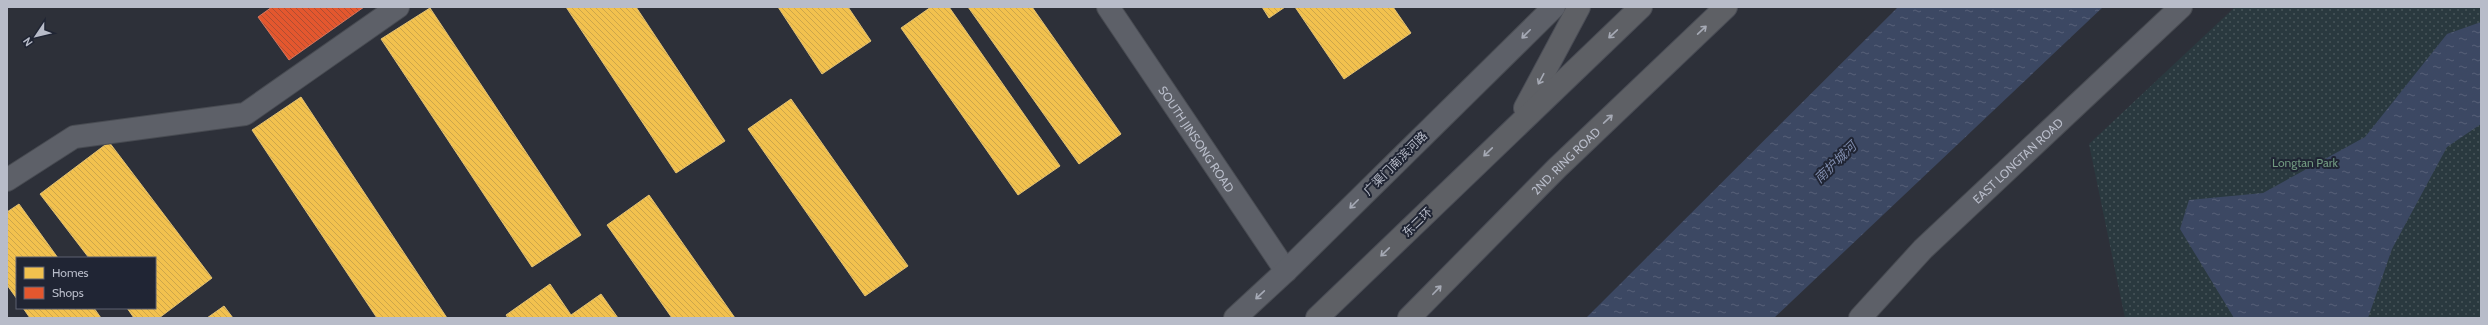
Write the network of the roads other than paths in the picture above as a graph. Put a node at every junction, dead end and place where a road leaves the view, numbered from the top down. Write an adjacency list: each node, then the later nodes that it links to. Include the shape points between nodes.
1 (398, 7): 9 (street, via 245,114 74,136)
2 (1108, 7): 10 (street, SOUTH JINSONG ROAD)
3 (1554, 7): 10 (street, 广渠门南滨河路, one-way to 10)
4 (1579, 7): 8 (highway, one-way to 8)
5 (1641, 7): 8 (highway, one-way to 8)
6 (1726, 7): 13 (highway, 2ND. RING ROAD, one-way to 6, via 1557,168)
7 (2181, 7): 14 (street, EAST LONGTAN ROAD, via 1923,249)
8 (1516, 125): 12 (highway, 东二环, one-way to 12)
9 (7, 180)
10 (1286, 272): 11 (street, 广渠门南滨河路, one-way to 11)
11 (1235, 318)
12 (1317, 318)
13 (1409, 318)
14 (1860, 318)

